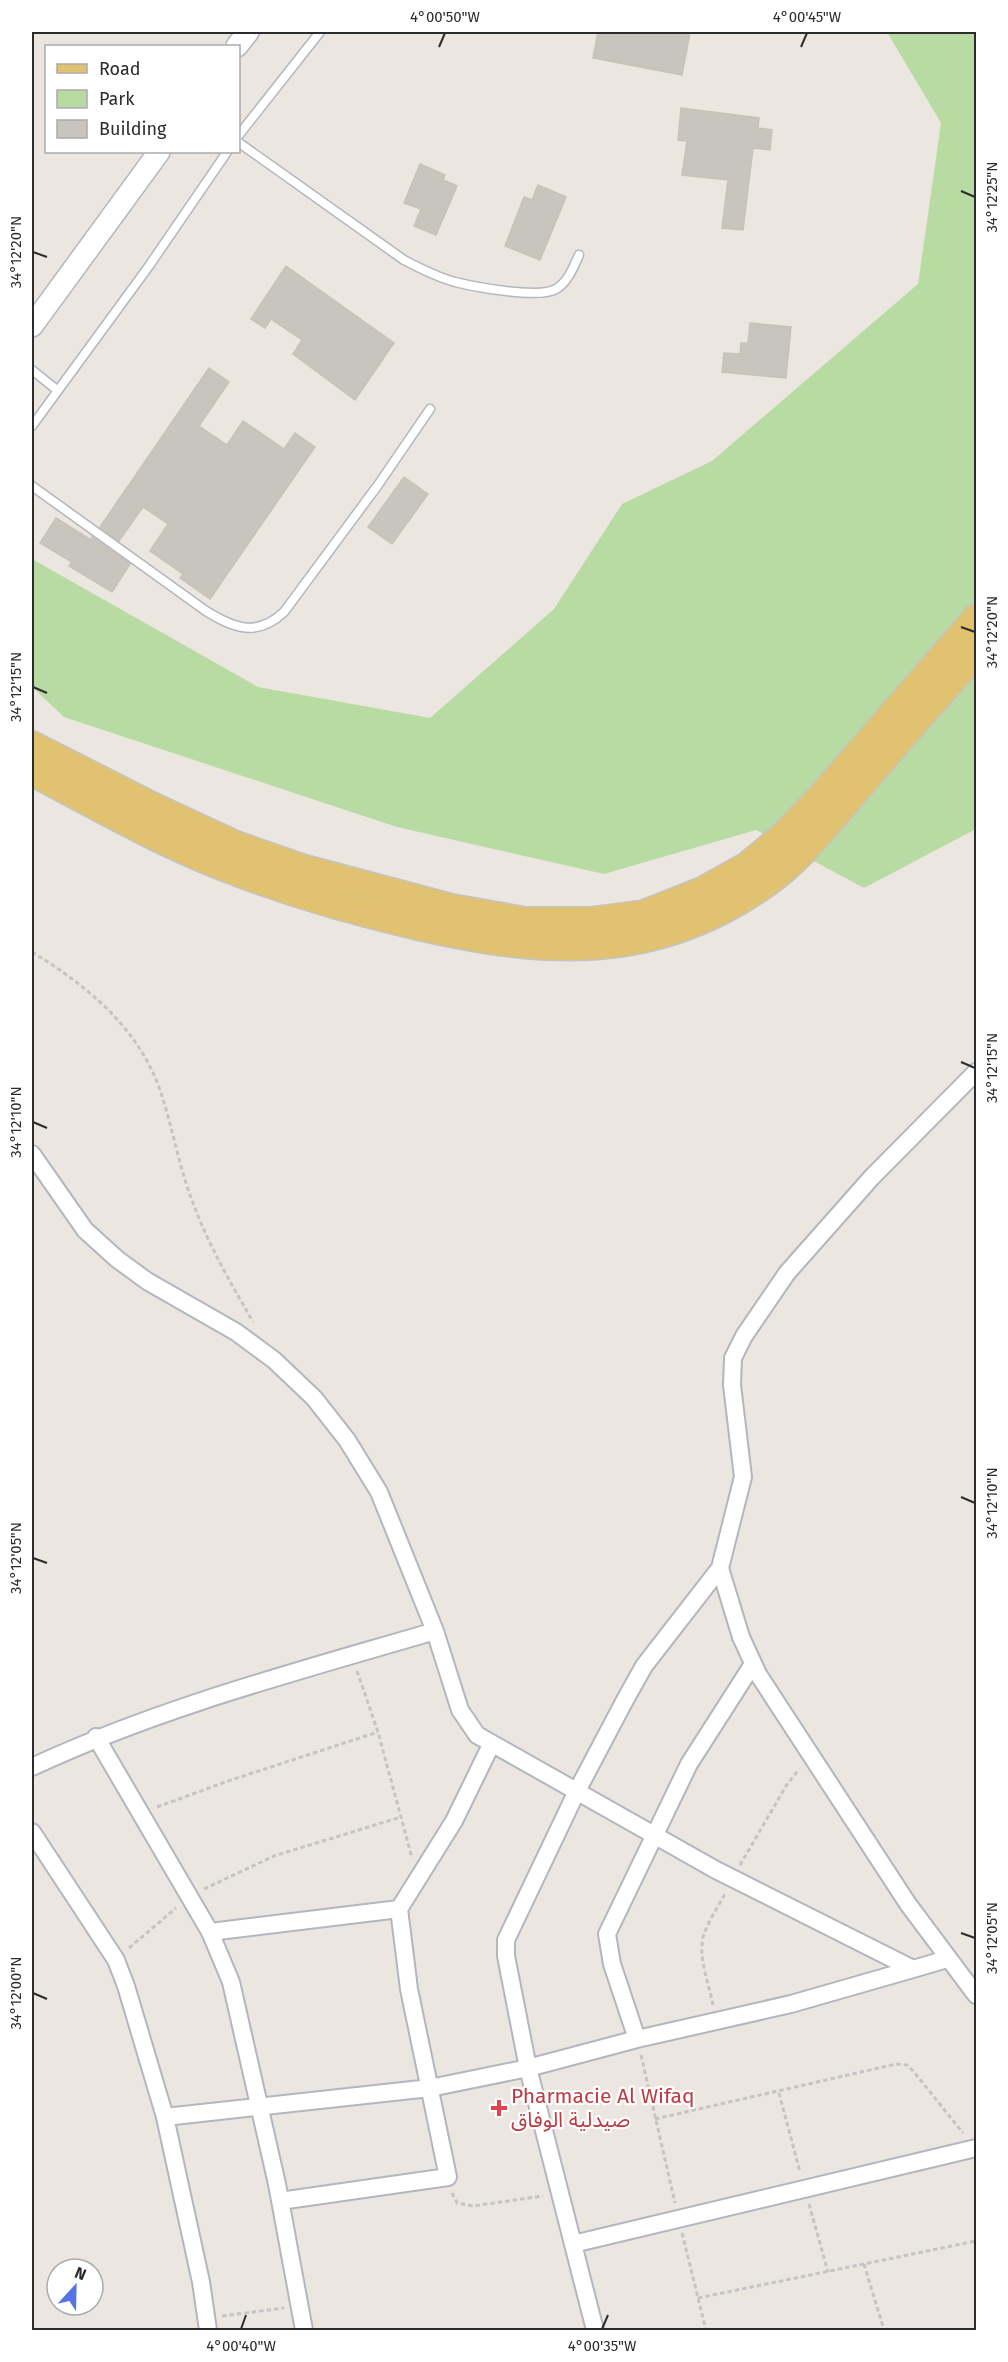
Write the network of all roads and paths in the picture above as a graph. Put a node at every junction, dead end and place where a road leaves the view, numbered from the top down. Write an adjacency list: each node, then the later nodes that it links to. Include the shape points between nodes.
1 (248, 32): 3 (street)
2 (320, 32): 4 (lane)
3 (238, 45)
4 (240, 133)
5 (240, 143): 8 (lane, via 404,260 458,283 542,295 568,278)
6 (158, 153): 9 (street)
7 (226, 153): 11 (lane)
8 (579, 255)
9 (32, 326)
10 (32, 369): 11 (lane)
11 (57, 390): 13 (lane)
12 (430, 409): 14 (lane, via 284,612 271,624 250,629 228,625 206,611)
13 (32, 426)
14 (32, 486)
15 (976, 618): 17 (main road, via 781,838 747,866 702,891 644,914 591,921 525,921 452,908 302,868 236,845)
16 (976, 652): 18 (main road, via 821,830 769,882 742,900 677,931 627,943 585,948 519,946 363,914 222,867)
17 (32, 745)
18 (32, 772)
19 (32, 952): 22 (path, via 102,1003 127,1030 146,1060 160,1089 195,1208 227,1278)
20 (976, 1072): 23 (street, via 872,1177 802,1256 744,1335 731,1370 743,1477)
21 (32, 1155): 24 (street, via 86,1230 117,1259 147,1281 236,1332 274,1360 314,1398 347,1440 379,1492)
22 (257, 1329)
23 (720, 1568): 26 (street); 32 (street, via 644,1666)
24 (435, 1630): 25 (street); 29 (street, via 460,1710 477,1736)
25 (352, 1655): 27 (path); 28 (street)
26 (753, 1664): 30 (street); 36 (street, via 689,1764)
27 (378, 1732): 33 (path); 34 (path)
28 (96, 1737): 31 (street); 33 (street)
29 (491, 1745): 32 (street); 38 (street, via 454,1821)
30 (810, 1756): 37 (path, via 786,1786); 43 (street)
31 (32, 1767)
32 (577, 1791): 36 (street); 48 (street, via 506,1940)
33 (142, 1813): 39 (street)
34 (400, 1817): 38 (path); 39 (path, via 274,1856 210,1884)
35 (32, 1832): 42 (street)
36 (656, 1836): 37 (street); 47 (street, via 607,1934 612,1964)
37 (732, 1879): 44 (street); 46 (path, via 702,1943)
38 (418, 1880): 40 (street)
39 (190, 1898): 41 (street); 42 (path)
40 (399, 1909): 41 (street); 49 (street, via 409,1989)
41 (210, 1932): 50 (street, via 231,1982)
42 (116, 1959): 51 (street)
43 (947, 1959): 44 (street); 45 (street)
44 (913, 1969): 46 (street)
45 (976, 1995)
46 (717, 2021): 47 (street)
47 (637, 2039): 48 (street); 52 (path)
48 (528, 2068): 49 (street); 55 (street)
49 (430, 2088): 50 (street); 54 (street)
50 (258, 2106): 51 (street); 56 (street)
51 (165, 2117): 63 (street)
52 (655, 2119): 53 (path, via 884,2066 907,2065); 57 (path)
53 (976, 2148): 57 (street)
54 (448, 2177): 55 (path, via 457,2203 464,2205); 56 (street)
55 (560, 2193): 59 (street)
56 (280, 2201): 62 (street)
57 (678, 2218): 59 (street); 61 (path)
58 (976, 2241): 60 (path)
59 (573, 2244): 65 (street)
60 (864, 2264): 61 (path); 67 (path)
61 (698, 2298): 66 (path)
62 (301, 2307): 63 (path); 64 (street)
63 (208, 2325)
64 (304, 2331)
65 (595, 2331)
66 (706, 2331)
67 (884, 2331)

